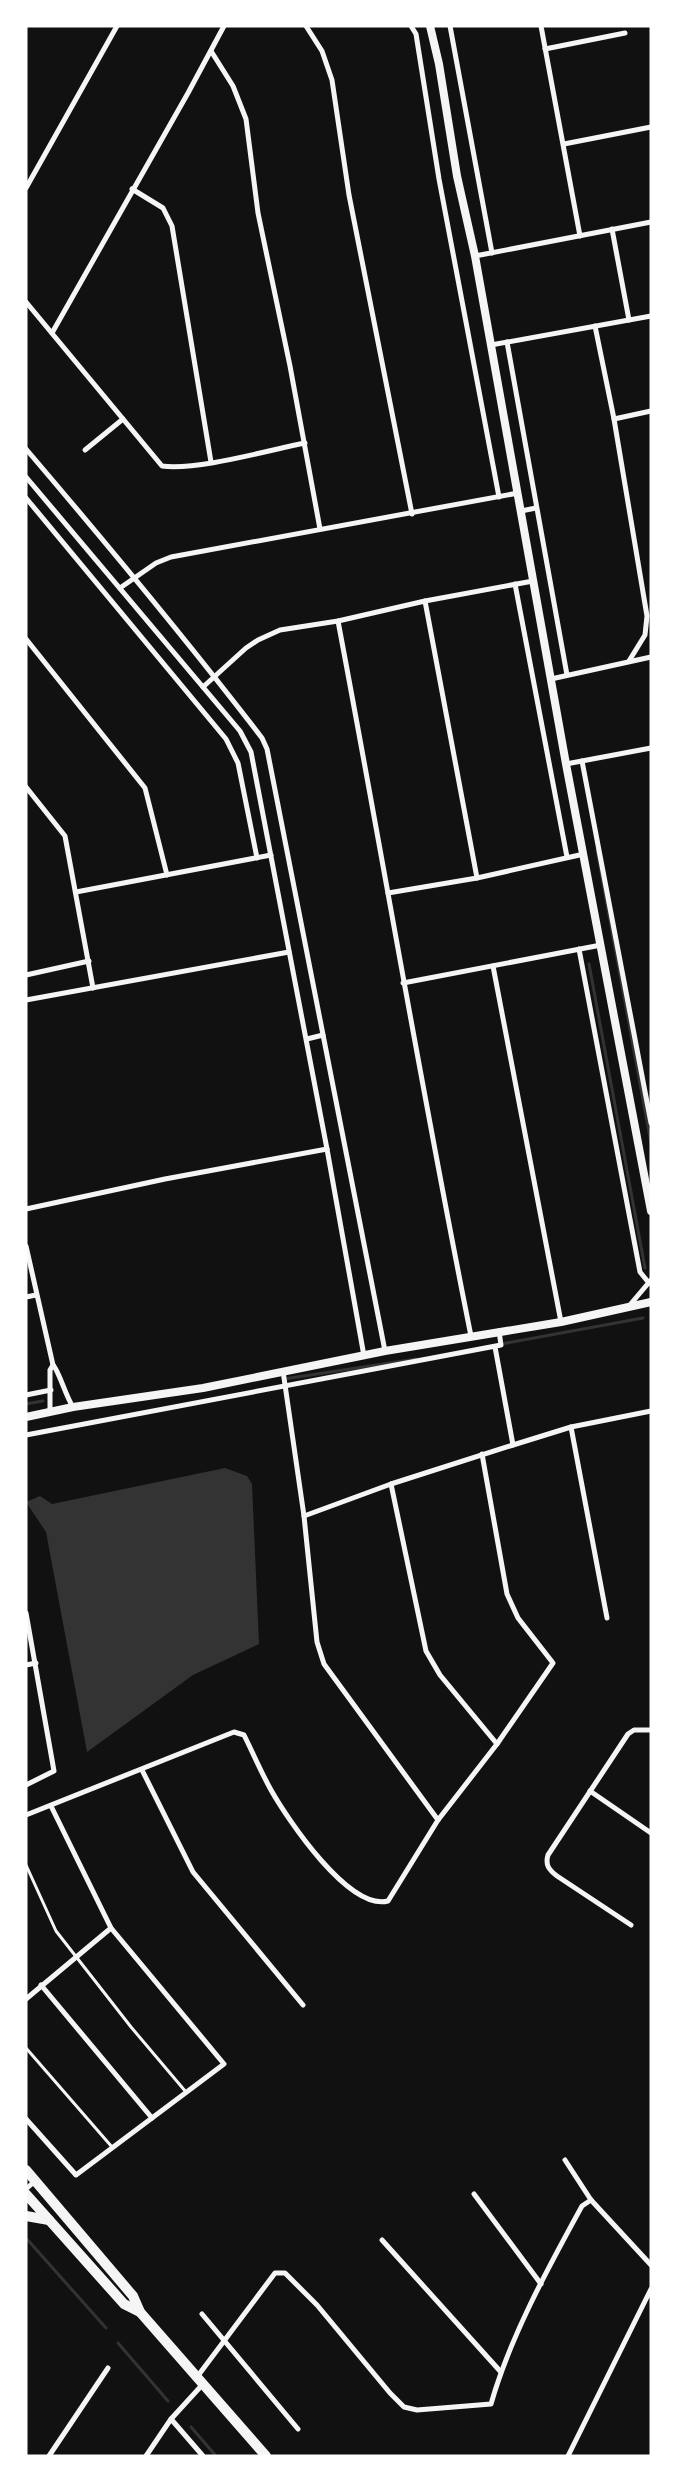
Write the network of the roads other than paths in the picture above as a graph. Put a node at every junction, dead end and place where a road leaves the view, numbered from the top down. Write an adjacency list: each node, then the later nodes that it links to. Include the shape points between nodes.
1 (117, 26): 13 (street)
2 (224, 26): 10 (street)
3 (306, 26): 40 (street, via 322,51 332,80 349,195)
4 (411, 26): 36 (street, via 416,34 439,179)
5 (430, 26): 19 (street)
6 (450, 26): 18 (street)
7 (541, 26): 9 (street)
8 (625, 33): 9 (street)
9 (545, 49): 12 (street)
10 (211, 51): 14 (street); 30 (street, via 233,86 246,119 258,213)
11 (651, 127): 12 (street)
12 (564, 144): 17 (street)
13 (26, 188)
14 (132, 189): 24 (street); 33 (street, via 163,208 172,226)
15 (651, 222): 16 (street)
16 (612, 229): 17 (street); 22 (street)
17 (580, 236): 18 (street)
18 (492, 253): 19 (street)
19 (475, 256): 26 (street)
20 (26, 302): 24 (street)
21 (651, 316): 22 (street)
22 (629, 320): 23 (street)
23 (596, 326): 25 (street); 28 (street)
24 (52, 333): 29 (street)
25 (507, 342): 26 (street); 38 (street)
26 (491, 345): 35 (street)
27 (651, 411): 28 (street)
28 (614, 418): 50 (street, via 646,616 645,635)
29 (123, 419): 32 (street); 33 (street, via 162,466)
30 (305, 443): 33 (street); 41 (street)
31 (26, 449): 42 (street)
32 (86, 450)
33 (210, 462)
34 (26, 477): 45 (street)
35 (518, 494): 36 (street); 39 (street)
36 (499, 497): 40 (street)
37 (26, 498): 62 (street, via 226,739 238,763)
38 (536, 508): 39 (street); 51 (street)
39 (521, 511): 43 (street)
40 (412, 514): 41 (street)
41 (320, 529): 42 (street, via 171,557)
42 (135, 577): 45 (street); 52 (street)
43 (533, 581): 44 (street); 53 (street)
44 (515, 584): 46 (street); 61 (street)
45 (120, 588): 54 (street)
46 (425, 601): 47 (street); 64 (street)
47 (338, 621): 52 (street, via 267,635 246,648); 66 (street)
48 (26, 639): 63 (street, via 145,788)
49 (651, 657): 50 (street)
50 (629, 661): 51 (street)
51 (567, 675): 53 (street)
52 (214, 676): 54 (street); 76 (street, via 267,749)
53 (551, 679): 57 (street)
54 (203, 687): 60 (street, via 240,732 251,752)
55 (651, 748): 56 (street)
56 (582, 761): 57 (street); 78 (street)
57 (566, 764): 59 (street)
58 (26, 787): 65 (street, via 65,836)
59 (584, 854): 61 (street); 67 (street)
60 (271, 855): 62 (street); 69 (street)
61 (566, 857): 64 (street)
62 (257, 858): 63 (street)
63 (167, 875): 65 (street)
64 (478, 878): 66 (street)
65 (76, 892): 70 (street)
66 (388, 893): 73 (street)
67 (601, 945): 68 (street); 80 (street)
68 (579, 949): 71 (street); 84 (street, via 640,1272)
69 (289, 952): 74 (street); 77 (street)
70 (89, 961): 72 (street); 74 (street)
71 (493, 966): 73 (street); 89 (street)
72 (26, 974)
73 (403, 983): 91 (street)
74 (94, 988): 75 (street)
75 (26, 1000)
76 (323, 1035): 77 (street); 93 (street)
77 (306, 1039): 79 (street)
78 (651, 1123)
79 (327, 1149): 81 (street); 94 (street)
80 (649, 1195): 82 (street)
81 (26, 1209)
82 (651, 1211)
83 (26, 1246): 85 (street)
84 (650, 1282): 88 (street)
85 (36, 1295): 86 (street); 95 (street)
86 (26, 1297)
87 (651, 1302): 88 (street)
88 (629, 1306): 89 (street)
89 (561, 1322): 90 (street)
90 (499, 1331): 91 (street); 92 (street, via 501,1346)
91 (471, 1336): 93 (street)
92 (495, 1347): 97 (street); 106 (street)
93 (385, 1351): 94 (street)
94 (364, 1356): 96 (street)
95 (53, 1365): 98 (street, via 50,1370); 100 (street)
96 (283, 1371): 97 (street); 100 (street, via 198,1389)
97 (284, 1385): 105 (street); 109 (street)
98 (51, 1390): 99 (street); 102 (street)
99 (26, 1395)
100 (73, 1407): 102 (street)
101 (651, 1411): 104 (street)
102 (50, 1412): 103 (street)
103 (26, 1417)
104 (571, 1427): 106 (street); 111 (street)
105 (26, 1435)
106 (512, 1444): 107 (street)
107 (482, 1454): 108 (street); 115 (street, via 507,1594 518,1618 553,1663)
108 (391, 1484): 109 (street); 115 (street, via 426,1651 440,1675)
109 (304, 1516): 121 (street, via 317,1642 324,1664)
110 (26, 1613): 112 (street)
111 (607, 1618)
112 (36, 1664): 113 (street); 117 (street, via 54,1771)
113 (26, 1666)
114 (651, 1730): 118 (street, via 634,1730 628,1734)
115 (497, 1744): 121 (street)
116 (142, 1770): 119 (street); 121 (street, via 234,1732 244,1735 272,1790 304,1839 360,1897 380,1903 388,1901); 129 (street, via 193,1872)
117 (26, 1785)
118 (590, 1791): 122 (street); 124 (street, via 546,1861 549,1870)
119 (51, 1806): 120 (street); 125 (street)
120 (26, 1815)
121 (438, 1820)
122 (651, 1833)
123 (26, 1865): 126 (lane, via 56,1931)
124 (631, 1925)
125 (110, 1928): 126 (street); 131 (street, via 224,2064)
126 (76, 1957): 127 (street); 131 (lane)
127 (42, 1985): 128 (street); 132 (street)
128 (26, 1999)
129 (303, 2004)
130 (26, 2048): 134 (lane)
131 (186, 2092): 132 (street)
132 (152, 2118): 134 (street)
133 (26, 2119): 134 (street, via 76,2175)
134 (112, 2147)
135 (565, 2160): 141 (street)
136 (26, 2170): 137 (main road)
137 (35, 2181): 138 (street); 148 (main road, via 133,2296)
138 (26, 2189)
139 (26, 2194): 143 (main road)
140 (474, 2194): 146 (street)
141 (591, 2200): 145 (street); 146 (street, via 582,2206)
142 (26, 2216): 143 (main road)
143 (49, 2220): 148 (main road, via 124,2304)
144 (382, 2240): 152 (street)
145 (651, 2265)
146 (542, 2284): 152 (street)
147 (651, 2289): 160 (street)
148 (140, 2312): 153 (main road)
149 (202, 2314): 150 (street)
150 (224, 2341): 152 (street, via 275,2273 285,2273 317,2305 404,2407 417,2410 491,2404); 153 (street); 155 (street)
151 (108, 2368): 156 (street)
152 (500, 2371)
153 (200, 2381): 154 (street, via 195,2393); 159 (main road)
154 (171, 2418): 157 (street); 158 (street)
155 (298, 2429)
156 (49, 2456)
157 (146, 2456)
158 (203, 2456)
159 (266, 2456)
160 (568, 2456)

